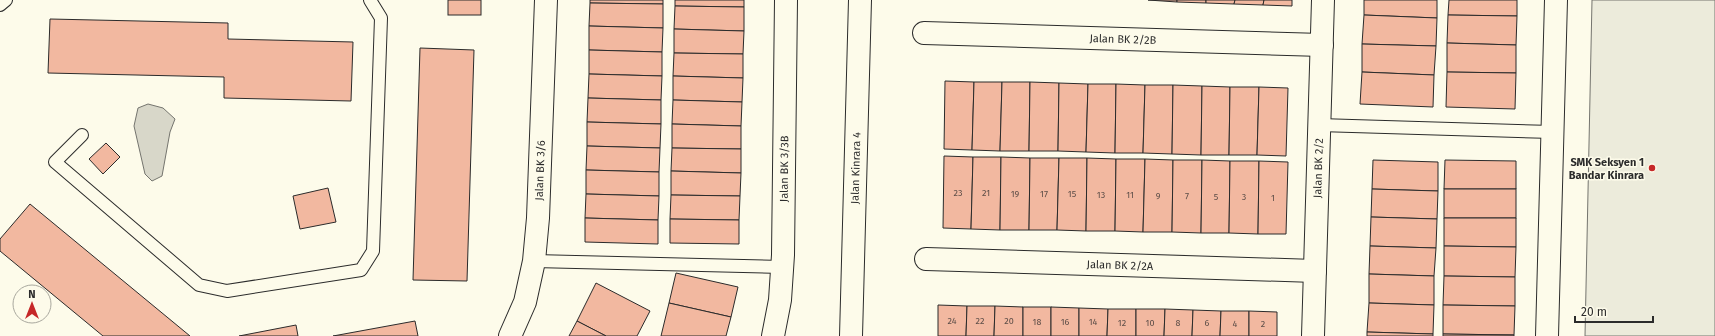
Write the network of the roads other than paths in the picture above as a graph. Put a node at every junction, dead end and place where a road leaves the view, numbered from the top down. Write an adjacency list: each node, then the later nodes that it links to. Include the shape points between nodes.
1 (6, 0): 8 (lane)
2 (370, 0): 13 (lane, via 381,18 373,251 361,270 227,291 199,285 55,162)
3 (546, 0): 15 (street, Jalan BK 3/6, via 538,218)
4 (786, 0): 16 (street, Jalan BK 3/3B)
5 (860, 0): 20 (street, Jalan Kinrara 4)
6 (1323, 0): 10 (street, Jalan BK 2/2)
7 (1556, 0): 12 (street)
8 (0, 5)
9 (924, 33): 10 (street, Jalan BK 2/2B)
10 (1322, 45): 11 (street, Jalan BK 2/2)
11 (1319, 125): 12 (lane); 17 (street, Jalan BK 2/2)
12 (1552, 132): 22 (street)
13 (82, 135)
14 (926, 259): 17 (street, Jalan BK 2/2A)
15 (534, 261): 16 (lane); 18 (street, Jalan BK 3/6, via 525,302)
16 (782, 267): 19 (street, Jalan BK 3/3B, via 780,300)
17 (1315, 271): 21 (street, Jalan BK 2/2)
18 (510, 336)
19 (773, 336)
20 (851, 336)
21 (1313, 336)
22 (1547, 336)

